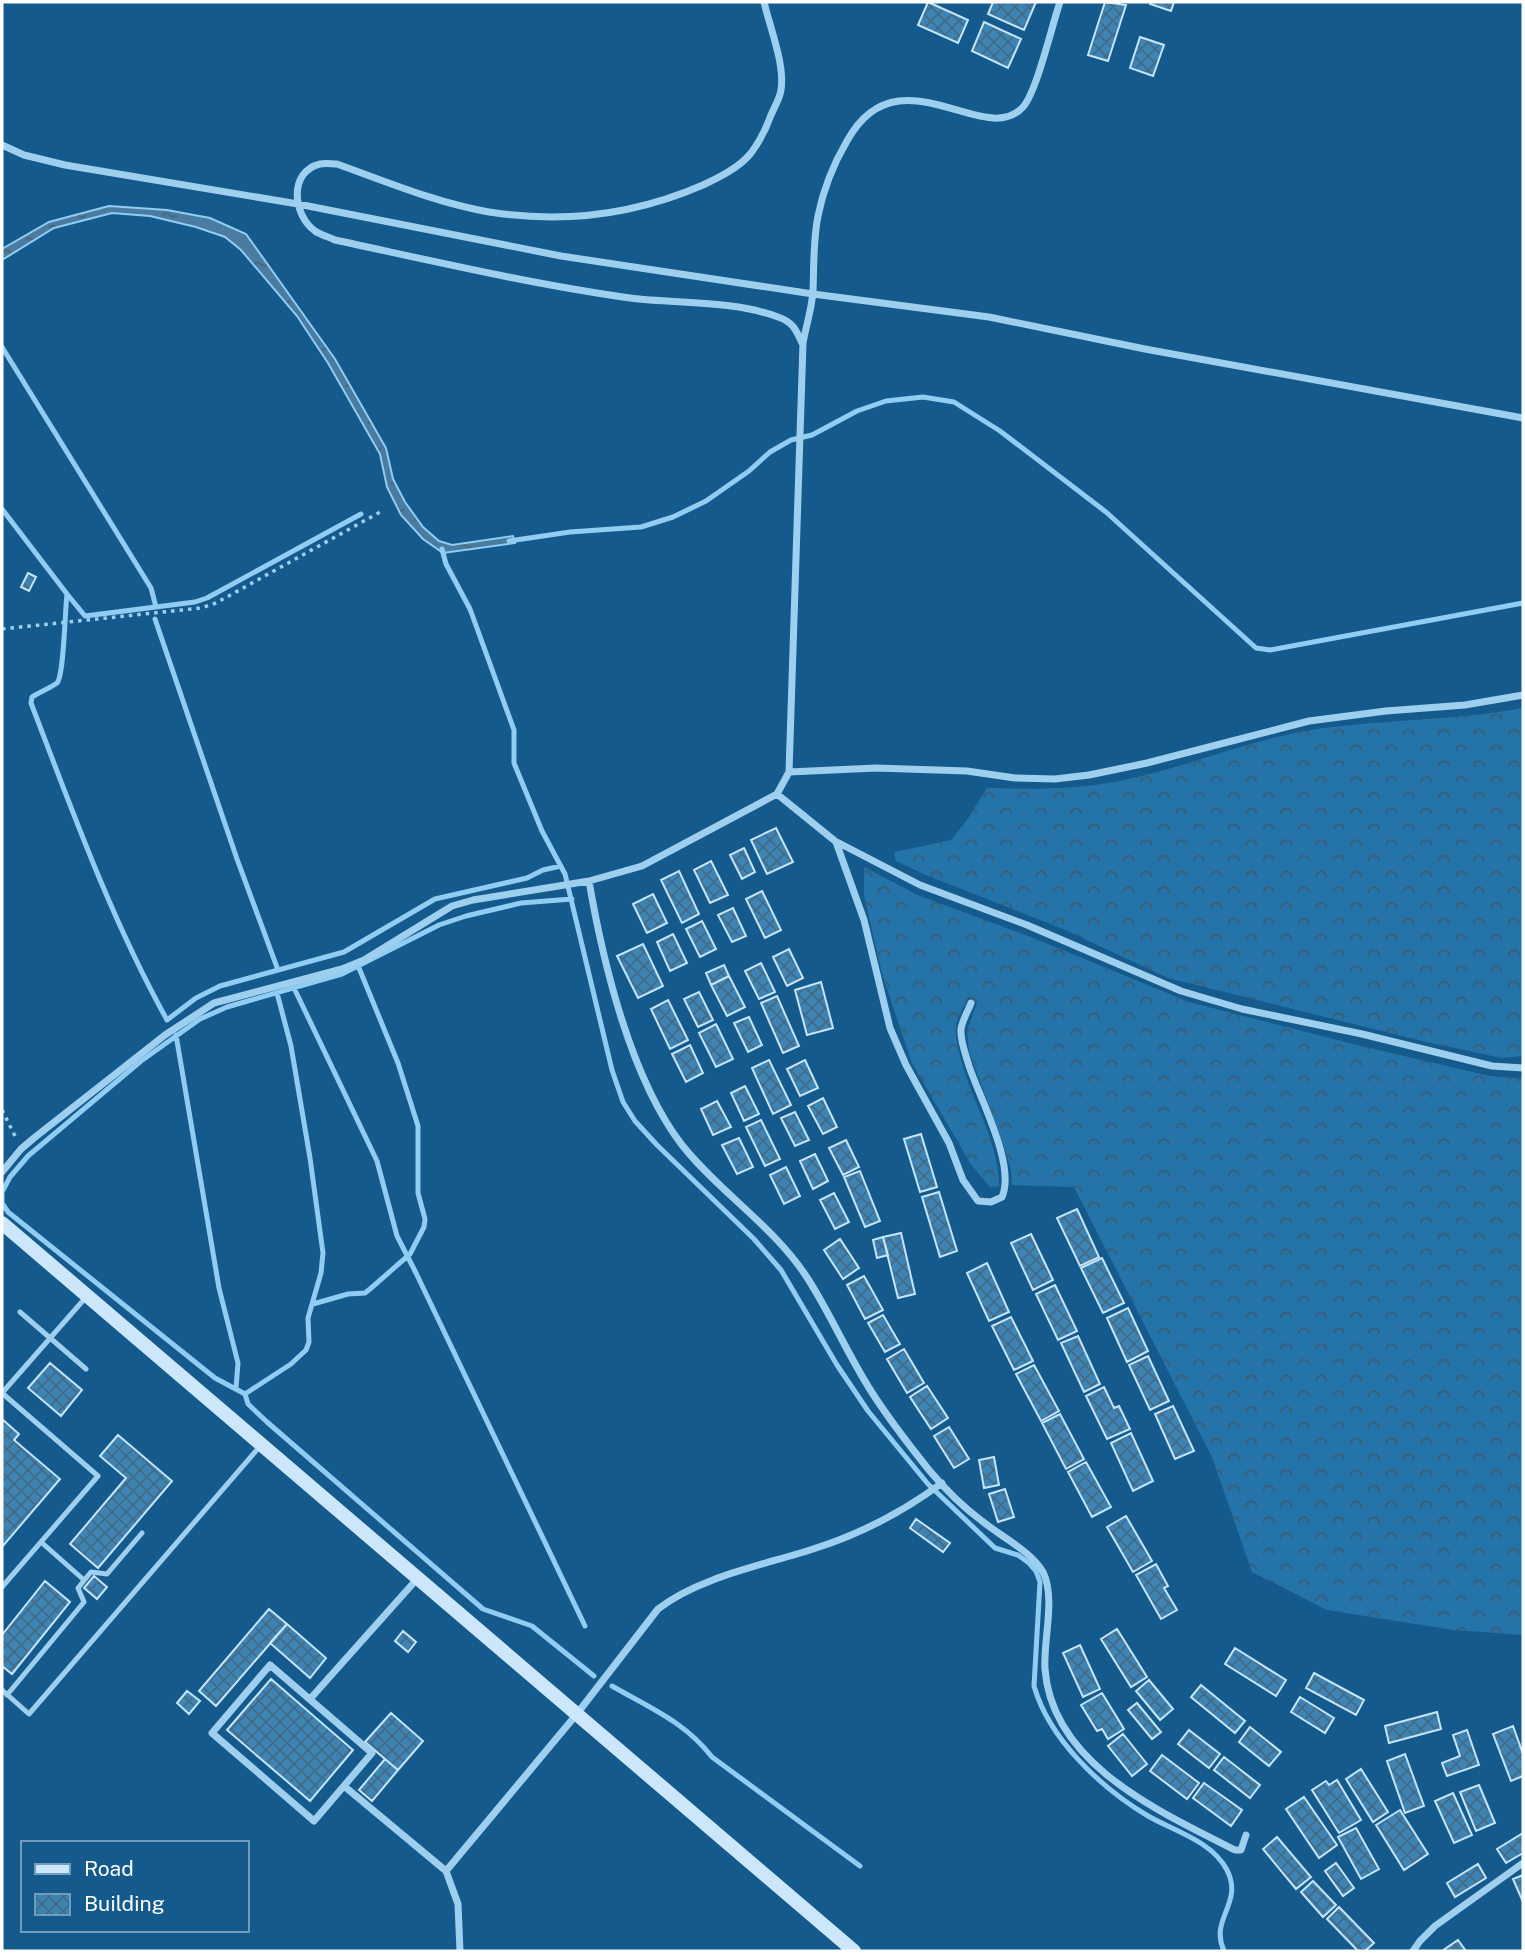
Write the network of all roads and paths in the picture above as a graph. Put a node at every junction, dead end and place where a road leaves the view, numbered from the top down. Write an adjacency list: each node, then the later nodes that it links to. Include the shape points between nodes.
1 (764, 2): 4 (street, via 779,57 781,91 765,132 750,155 722,176 681,194 599,216 546,217 440,201 337,164 319,164 306,172 297,186)
2 (1060, 2): 5 (street, via 1034,85 1025,106 1013,117 983,118 913,99 874,111 861,122 847,140 818,217)
3 (2, 145): 4 (street, via 65,165)
4 (298, 204): 5 (street, via 561,256); 6 (street, via 314,230 335,240 630,298 737,308 793,324)
5 (813, 294): 6 (street); 7 (street, via 989,317)
6 (803, 343): 11 (street)
7 (1523, 418)
8 (383, 511): 9 (path, via 201,608)
9 (2, 629)
10 (1523, 695): 11 (street, via 1309,721 1147,763 1055,779 876,768)
11 (789, 772): 12 (street)
12 (777, 794): 13 (street); 14 (street, via 642,866)
13 (835, 841): 15 (street, via 864,920 890,1028 963,1180 978,1201 991,1202 1002,1197 1005,1171 964,1051 961,1029); 16 (street, via 920,885 1181,991 1492,1066)
14 (589, 881): 18 (street, via 452,906 364,960 215,1003 165,1035); 27 (street, via 598,936 646,1085 681,1144 771,1232 807,1277 871,1391)
15 (971, 1003)
16 (1523, 1068)
17 (2, 1110): 18 (path)
18 (21, 1149): 19 (street)
19 (2, 1172)
20 (2, 1223): 21 (street)
21 (87, 1296): 23 (lane); 26 (street)
22 (20, 1312): 23 (lane)
23 (50, 1338): 24 (lane); 25 (lane)
24 (86, 1369)
25 (2, 1393): 29 (lane, via 98,1476)
26 (261, 1445): 30 (street); 33 (lane, via 29,1714)
27 (941, 1484): 35 (street, via 887,1517 817,1548 674,1597 658,1609); 37 (street, via 981,1521 1018,1546 1042,1572 1049,1596 1045,1669 1051,1705 1072,1740 1107,1776 1163,1813 1235,1850 1241,1850)
28 (142, 1533): 31 (lane, via 107,1574 91,1572)
29 (41, 1542): 31 (lane); 32 (lane)
30 (417, 1579): 34 (street); 35 (street)
31 (85, 1580): 33 (lane, via 78,1588 85,1602)
32 (2, 1587)
33 (4, 1692)
34 (310, 1699): 36 (street, via 372,1753); 36 (street, via 270,1665 212,1734 313,1821)
35 (576, 1716): 39 (street); 41 (street)
36 (344, 1786): 39 (street)
37 (1246, 1836)
38 (1523, 1863): 42 (street, via 1435,1926)
39 (446, 1871): 40 (street, via 458,1904)
40 (460, 1951)
41 (853, 1951)
42 (1413, 1951)

